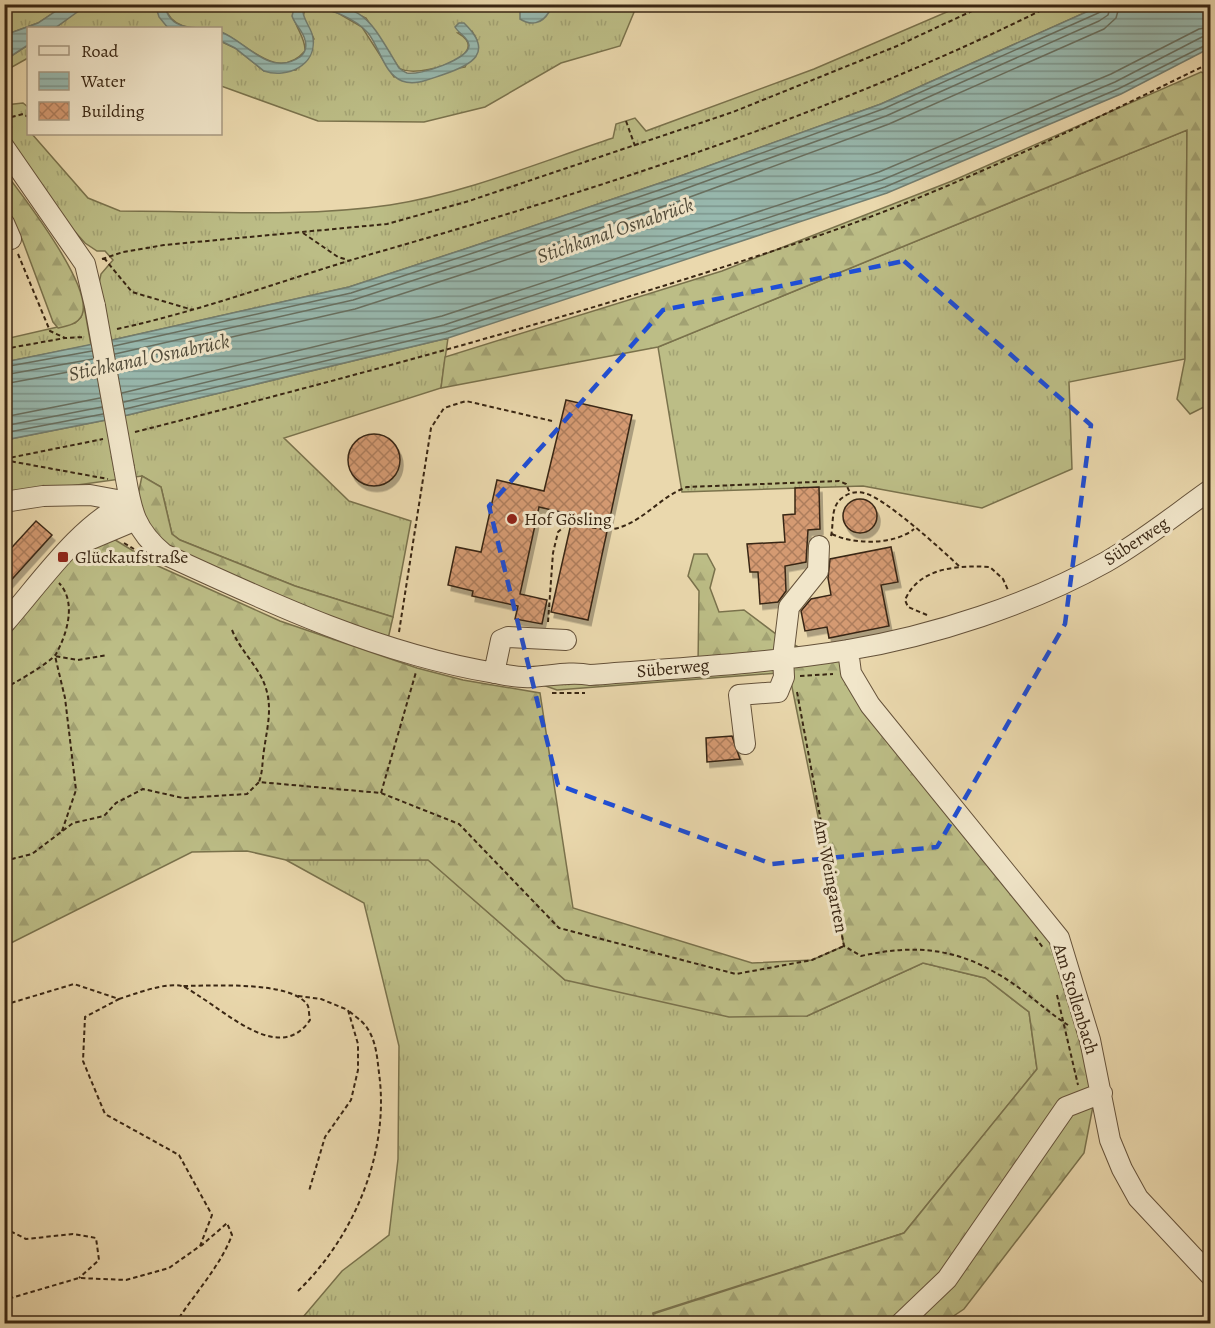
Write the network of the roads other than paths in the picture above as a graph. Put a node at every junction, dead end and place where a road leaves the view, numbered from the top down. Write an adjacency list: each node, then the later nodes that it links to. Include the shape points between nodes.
1 (4, 147): 4 (street, Süberweg, bridge, via 94,261 95,306)
2 (1210, 490): 10 (street, Süberweg, via 1106,562 1064,584 936,629)
3 (4, 502): 4 (street, via 90,495)
4 (128, 502): 5 (street, Süberweg); 7 (street, via 108,512)
5 (136, 520): 7 (street); 12 (street, Süberweg, via 151,543 164,554 283,609 422,657)
6 (825, 540): 11 (street, via 818,571 789,607)
7 (74, 546): 8 (street)
8 (4, 624)
9 (566, 640): 12 (street, via 501,640)
10 (848, 650): 11 (street, Süberweg); 14 (street, Am Stollenbach, via 851,673 870,705 1059,938)
11 (783, 657): 12 (street, Süberweg, via 590,675 528,677); 13 (street, via 784,677 778,692 739,696)
12 (494, 673)
13 (745, 744)
14 (1102, 1093): 15 (street, Am Stollenbach, via 1110,1140 1138,1198); 16 (street, via 1066,1107 947,1279)
15 (1210, 1275)
16 (900, 1323)

